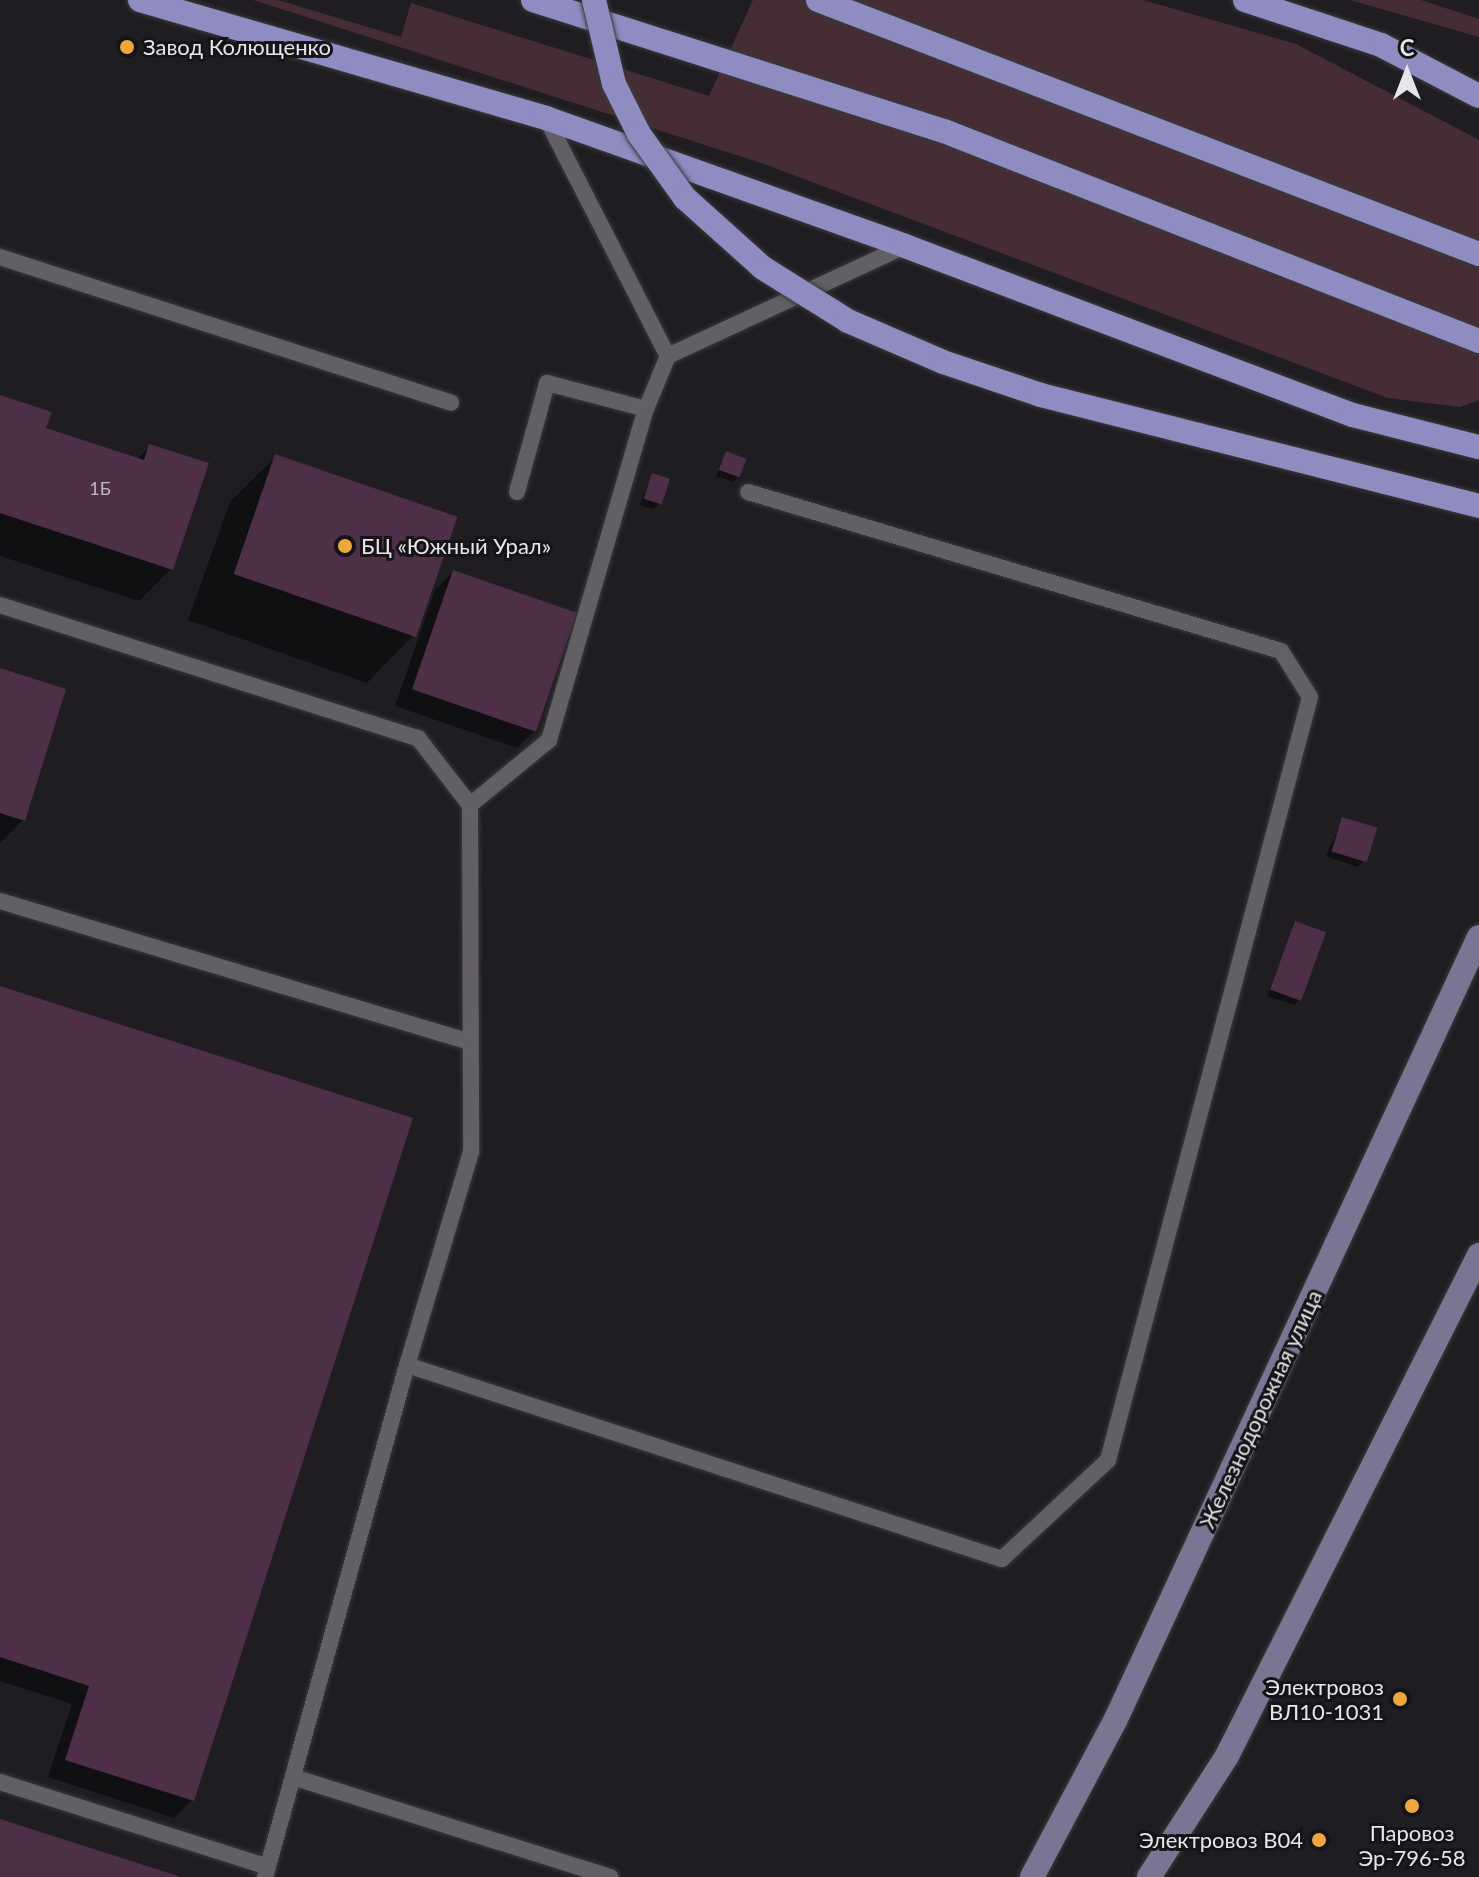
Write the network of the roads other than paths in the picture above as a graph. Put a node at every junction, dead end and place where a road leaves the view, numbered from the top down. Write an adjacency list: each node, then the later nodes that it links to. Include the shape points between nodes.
1 (140, 0): 7 (main road)
2 (533, 0): 11 (main road, via 944,131)
3 (594, 0): 18 (main road, bridge, via 614,84 660,166 726,239 825,307 897,344 1041,395)
4 (818, 0): 9 (main road)
5 (1245, 0): 6 (main road, via 1381,45)
6 (1479, 96)
7 (546, 118): 8 (main road); 12 (lane)
8 (905, 246): 12 (lane); 15 (main road, via 1353,415)
9 (1479, 254)
10 (0, 257): 13 (lane)
11 (1479, 341)
12 (668, 356): 14 (lane)
13 (451, 403)
14 (646, 409): 16 (lane, via 547,383); 20 (lane, via 549,740)
15 (1479, 447)
16 (517, 492)
17 (748, 492): 25 (lane, via 1281,651 1310,697 1108,1460 1002,1559)
18 (1479, 506)
19 (0, 605): 20 (lane, via 418,738)
20 (470, 805): 23 (lane)
21 (0, 901): 23 (lane)
22 (1479, 937): 30 (main road, Железнодорожная улица, via 1115,1721)
23 (468, 1041): 25 (lane, via 471,1152)
24 (1479, 1255): 31 (main road, via 1227,1756)
25 (407, 1365): 26 (lane)
26 (293, 1777): 28 (lane); 29 (lane)
27 (0, 1782): 28 (lane)
28 (267, 1872)
29 (611, 1877)
30 (1032, 1877)
31 (1149, 1877)

